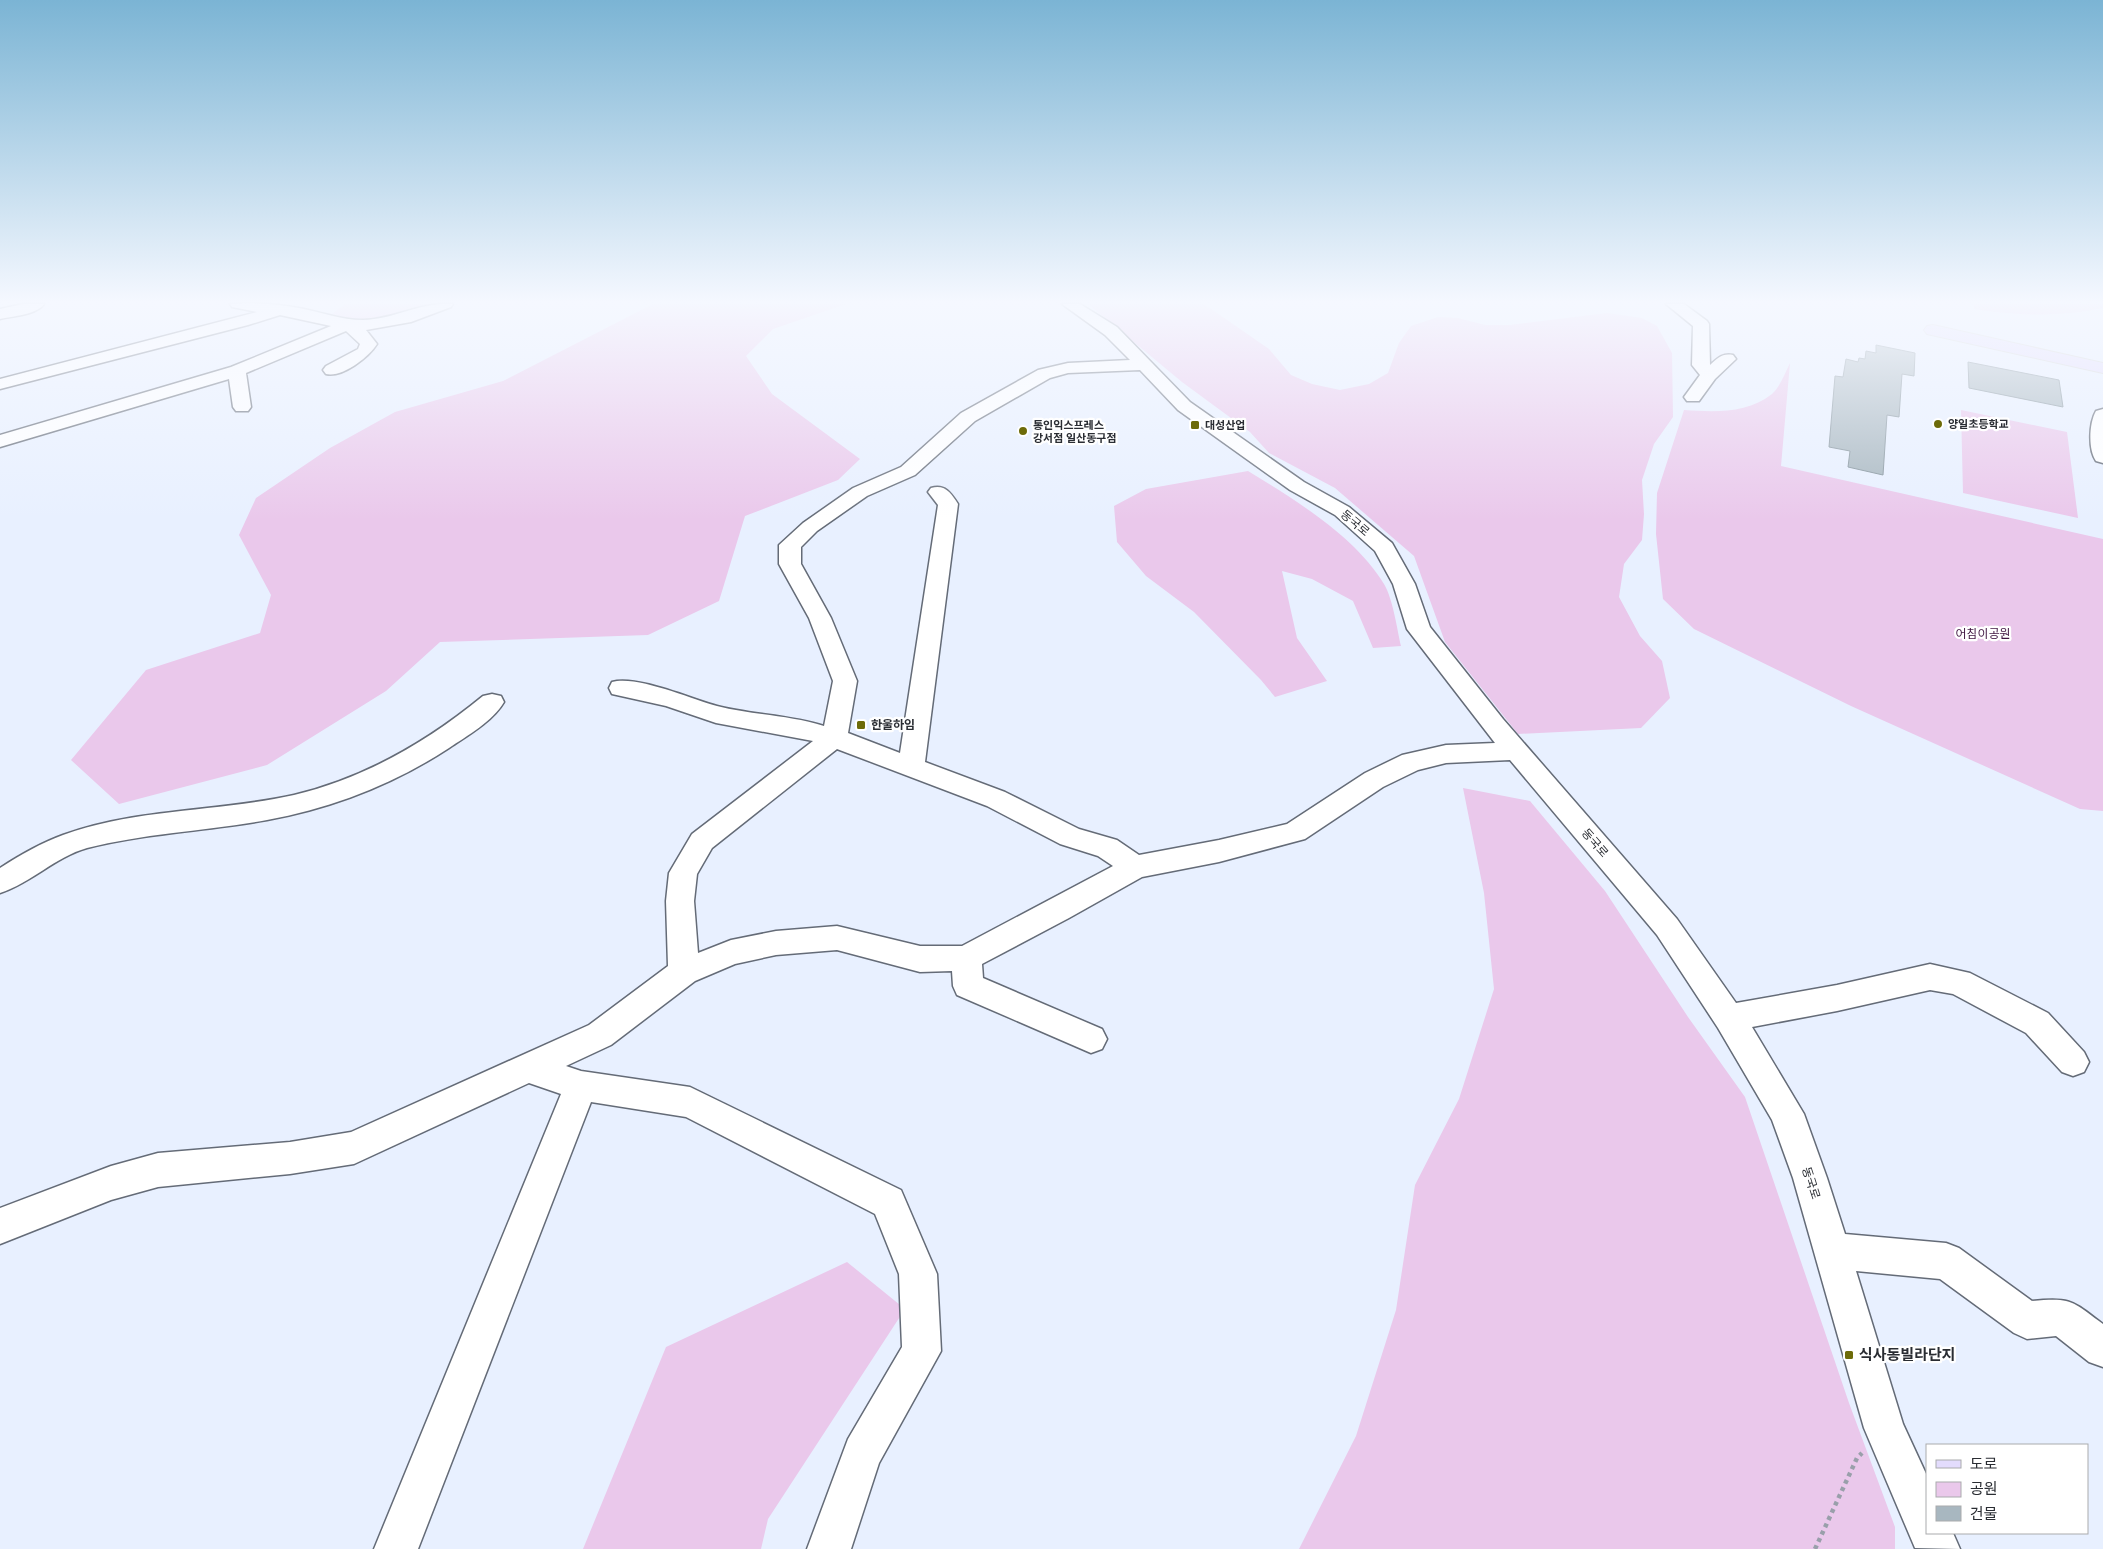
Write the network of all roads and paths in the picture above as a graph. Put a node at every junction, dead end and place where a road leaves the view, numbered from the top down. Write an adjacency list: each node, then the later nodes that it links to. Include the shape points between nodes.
1 (28, 376): 7 (street)
2 (219, 376): 11 (street)
3 (238, 376): 9 (street)
4 (1040, 376): 13 (street, via 968,417)
5 (1155, 376): 17 (street, 동국로, via 1184,406 1297,486 1342,511 1384,548 1404,584 1420,630)
6 (1708, 376): 8 (street)
7 (0, 384)
8 (1693, 397)
9 (242, 407)
10 (2103, 415): 12 (street, via 2100,434)
11 (0, 441)
12 (2103, 457)
13 (920, 484): 16 (street, via 860,492 790,545 790,564 820,618 845,681); 18 (street, via 948,504)
14 (621, 688): 16 (street, via 716,714 802,728)
15 (492, 702): 20 (street, via 470,722 408,762 342,792 292,805 86,838 28,864)
16 (834, 738): 18 (street); 22 (street, via 702,841 683,873 680,901)
17 (1516, 751): 19 (street, via 1446,754 1411,762 1374,780 1295,832); 23 (street, 동국로, via 1667,927)
18 (911, 767): 19 (street, via 996,799 1070,837 1107,848)
19 (1135, 867): 21 (street)
20 (0, 882)
21 (966, 958): 22 (street, via 920,958 837,938 776,943 731,952); 24 (street, via 968,986)
22 (684, 972): 26 (street, via 600,1035)
23 (1729, 1018): 25 (street, via 1930,977 1959,982 2037,1023); 29 (street, 동국로, via 1787,1114)
24 (1091, 1039)
25 (2073, 1062)
26 (529, 1069): 27 (street); 28 (street, via 354,1148 290,1158 158,1170 111,1183)
27 (581, 1086): 34 (street); 35 (street, via 690,1102 888,1202 918,1274 922,1351 862,1453)
28 (0, 1226)
29 (1832, 1251): 30 (street, via 1946,1261 2027,1320 2062,1317); 31 (street, 동국로)
30 (2103, 1348)
31 (1884, 1428): 32 (street, 동국로); 36 (path, via 1857,1458)
32 (1926, 1522)
33 (1930, 1534): 37 (street)
34 (396, 1549)
35 (829, 1549)
36 (1815, 1549)
37 (1938, 1549)

